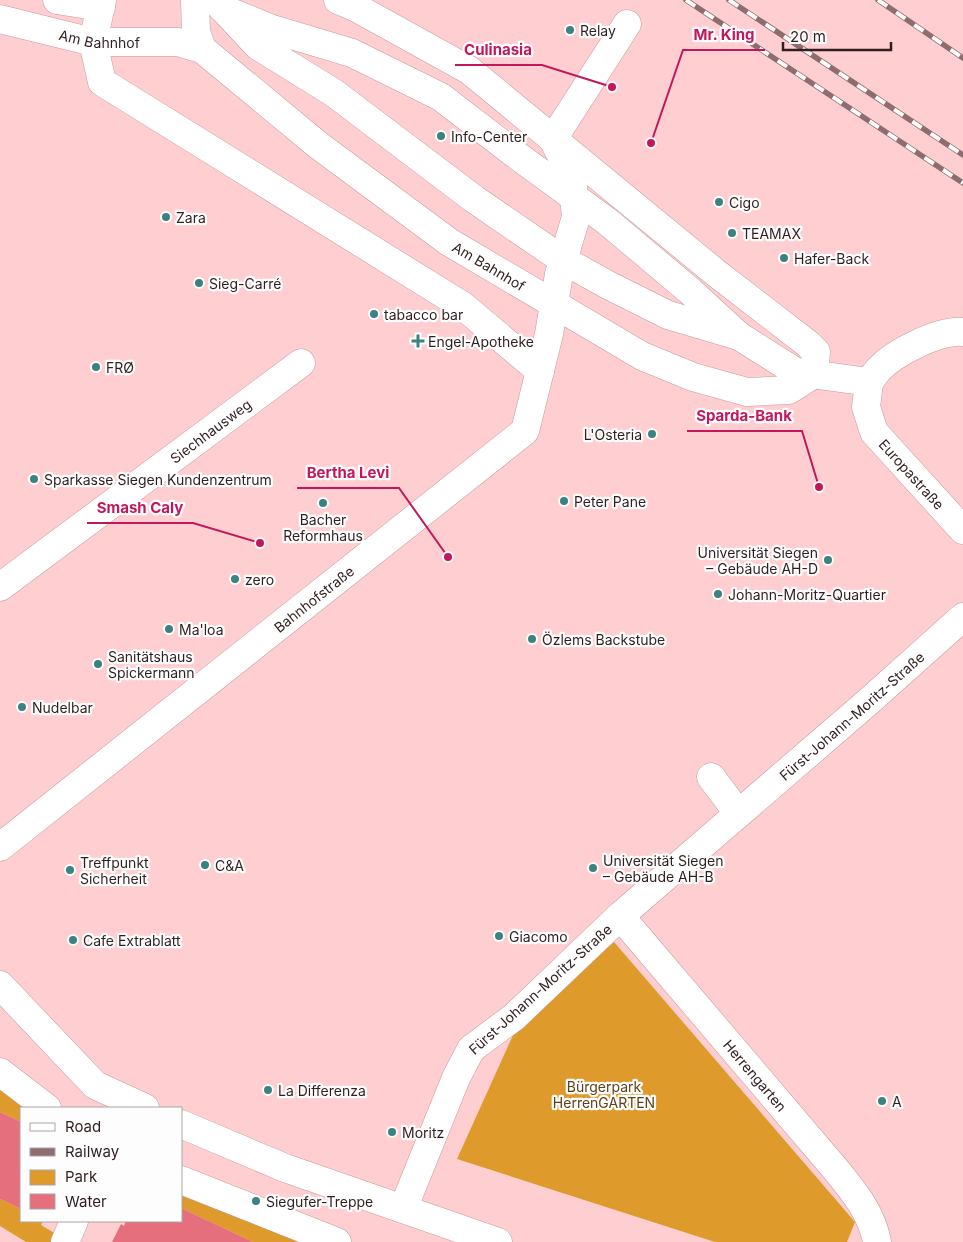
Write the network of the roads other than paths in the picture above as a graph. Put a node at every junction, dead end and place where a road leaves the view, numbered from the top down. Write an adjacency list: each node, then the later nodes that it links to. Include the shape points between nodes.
1 (57, 0): 4 (street)
2 (195, 0): 9 (street, via 196,32)
3 (338, 0): 10 (street, via 469,70)
4 (102, 4): 8 (street)
5 (226, 12): 10 (street, via 352,53 421,94 441,97); 12 (street, via 258,46 398,133 474,199)
6 (0, 19): 8 (street, Am Bahnhof)
7 (627, 24): 10 (street)
8 (93, 42): 9 (street, Am Bahnhof, via 178,42); 18 (street, via 102,82 463,306)
9 (202, 49): 13 (street, Am Bahnhof, via 318,145 449,242)
10 (541, 152): 11 (street, Bahnhofstraße, via 572,178); 17 (street, via 716,274 816,352)
11 (584, 197): 12 (street, Bahnhofstraße); 15 (street, via 608,222)
12 (555, 262): 13 (street, Bahnhofstraße, via 559,274); 15 (street, via 668,315)
13 (554, 303): 17 (street, Am Bahnhof, via 642,356 693,377 748,392 788,390); 18 (street, Bahnhofstraße)
14 (963, 332): 19 (street, via 923,342 898,354)
15 (739, 336): 17 (street)
16 (302, 363): 21 (street, Siechhausweg)
17 (792, 368): 19 (street)
18 (540, 371): 25 (street, Bahnhofstraße, via 525,430)
19 (869, 382): 20 (street, Europastraße, via 866,406 874,432)
20 (963, 530)
21 (0, 587)
22 (963, 617): 24 (street, Fürst-Johann-Moritz-Straße)
23 (711, 778): 24 (street)
24 (738, 813): 26 (street, Fürst-Johann-Moritz-Straße)
25 (0, 847)
26 (620, 916): 33 (street, Fürst-Johann-Moritz-Straße, via 514,1017 470,1049 428,1146); 38 (street, Herrengarten, via 838,1171 861,1201 875,1231)
27 (0, 985): 29 (street, via 95,1085)
28 (0, 1072): 30 (street)
29 (135, 1106)
30 (46, 1107)
31 (182, 1125): 33 (street, via 240,1158 285,1168)
32 (182, 1180): 36 (street)
33 (393, 1211): 37 (street)
34 (74, 1222): 35 (street)
35 (65, 1242)
36 (337, 1242)
37 (498, 1242)
38 (876, 1242)

